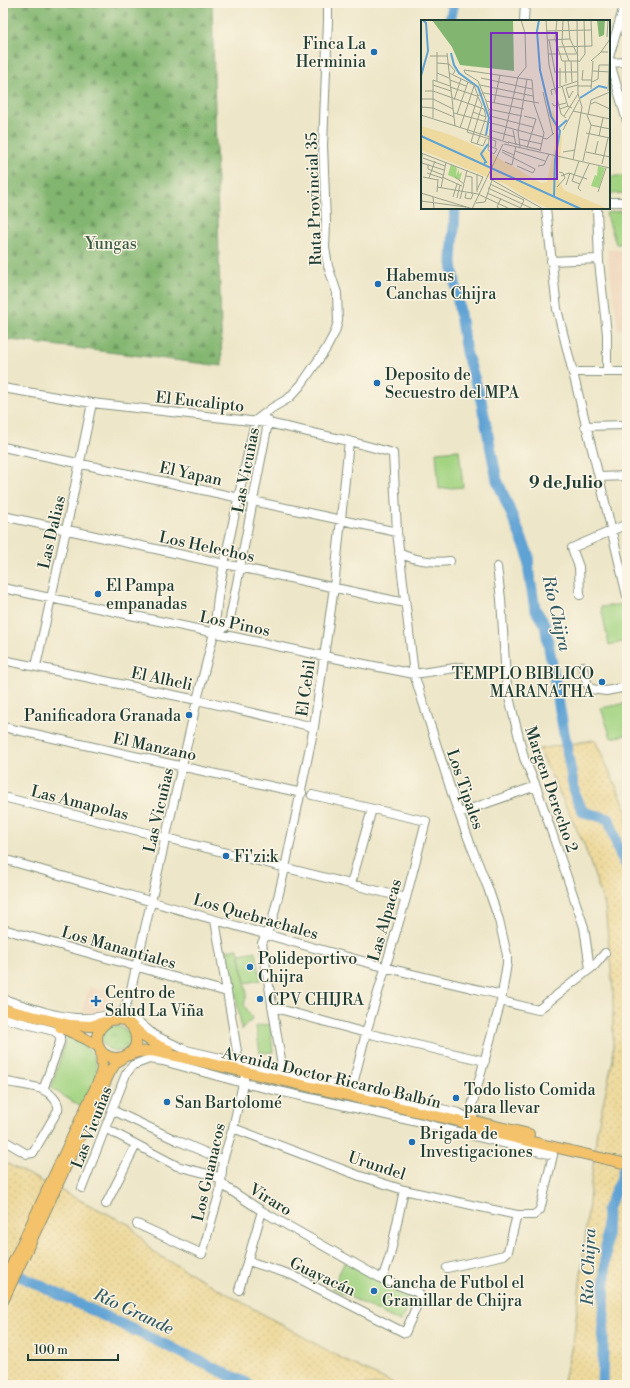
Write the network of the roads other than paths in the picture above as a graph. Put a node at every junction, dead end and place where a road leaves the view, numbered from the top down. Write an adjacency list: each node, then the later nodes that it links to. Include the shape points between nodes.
1 (328, 3): 21 (street, Ruta Provincial 35, via 323,145 326,248 328,266 337,293 338,321 326,349 301,385 289,398)
2 (525, 3): 4 (street)
3 (625, 3): 5 (street)
4 (524, 20)
5 (610, 54)
6 (610, 62): 7 (street)
7 (627, 62)
8 (610, 65): 9 (street)
9 (627, 121)
10 (610, 202): 11 (street)
11 (627, 202)
12 (546, 209): 15 (street)
13 (597, 209): 14 (street)
14 (599, 259): 15 (street); 17 (street, via 607,334)
15 (551, 261): 16 (street, via 557,309)
16 (573, 372): 17 (street); 25 (street)
17 (607, 372): 18 (street)
18 (627, 372)
19 (3, 388): 20 (street, El Eucalipto)
20 (92, 403): 22 (street, El Eucalipto); 29 (street, Las Dalias)
21 (266, 413): 22 (street, Las Vicuñas); 23 (street, Las Vicuñas)
22 (255, 421): 23 (street, El Eucalipto); 32 (street, Las Vicuñas)
23 (268, 423): 26 (street, El Eucalipto); 33 (street, Las Vicuñas)
24 (627, 425): 25 (street)
25 (585, 426): 31 (street)
26 (349, 441): 28 (street, El Eucalipto); 35 (street, El Cebil)
27 (3, 446): 29 (street, El Yapan)
28 (393, 453): 38 (street, Los Tipales)
29 (81, 464): 32 (street, El Yapan); 37 (street, Las Dalias)
30 (627, 476): 31 (street)
31 (599, 477): 39 (street)
32 (238, 497): 33 (street, El Yapan); 42 (street, Las Vicuñas)
33 (253, 500): 35 (street, El Yapan); 43 (street, Las Vicuñas)
34 (3, 516): 37 (street, Los Helechos)
35 (342, 520): 38 (street, El Yapan); 46 (street, El Cebil)
36 (627, 524): 39 (street)
37 (66, 530): 42 (street, Los Helechos); 51 (street, Las Dalias)
38 (397, 532): 40 (street, Los Tipales)
39 (611, 532): 45 (street); 48 (street, via 572,548 579,567)
40 (399, 553): 41 (street, via 420,559); 53 (street, Los Tipales)
41 (450, 561)
42 (224, 564): 43 (street, Los Helechos); 50 (street, Las Vicuñas)
43 (239, 567): 46 (street, Los Helechos); 52 (street, Las Vicuñas)
44 (497, 567): 66 (street, Margen Derecho 2, via 508,693 524,758)
45 (624, 569): 49 (street)
46 (334, 587): 53 (street, Los Helechos); 55 (street, El Cebil)
47 (3, 588): 51 (street, Los Pinos)
48 (580, 595)
49 (627, 596)
50 (218, 597): 52 (street, via 228,595); 54 (street, Las Vicuñas)
51 (50, 599): 54 (street, Los Pinos); 57 (street, Las Dalias)
52 (234, 600): 54 (street, Las Vicuñas, via 228,625)
53 (405, 603): 60 (street, Los Tipales)
54 (214, 633): 55 (street, Los Pinos); 62 (street, Las Vicuñas)
55 (324, 656): 60 (street, Los Pinos); 64 (street, El Cebil)
56 (3, 660): 57 (street, El Alheli)
57 (36, 666): 62 (street, El Alheli)
58 (462, 666): 60 (street, Los Pinos)
59 (582, 666): 61 (street, via 591,689 606,691)
60 (414, 674): 71 (street, Los Tipales)
61 (627, 687)
62 (197, 700): 64 (street, El Alheli); 65 (street, Las Vicuñas)
63 (3, 727): 65 (street, El Manzano)
64 (314, 727): 67 (street, El Cebil)
65 (182, 766): 67 (street, El Manzano); 72 (street, Las Vicuñas)
66 (536, 786): 71 (street); 84 (street, Margen Derecho 2, via 584,927)
67 (302, 793): 74 (street, El Cebil)
68 (312, 795): 70 (street)
69 (3, 797): 72 (street, Las Amapolas)
70 (372, 809): 75 (street); 76 (street, Las Alpacas, via 426,821)
71 (459, 813): 86 (street, Los Tipales, via 488,888 505,944 507,963)
72 (166, 838): 74 (street, Las Amapolas); 77 (street, Las Vicuñas)
73 (3, 860): 77 (street, Los Quebrachales)
74 (286, 868): 75 (street, Las Amapolas); 80 (street, El Cebil, via 272,922)
75 (351, 884): 76 (street, Las Amapolas)
76 (406, 898): 83 (street, Las Alpacas)
77 (152, 901): 78 (street, Los Quebrachales); 82 (street, Las Vicuñas)
78 (215, 920): 80 (street, Los Quebrachales); 85 (street)
79 (3, 929): 82 (street, Los Manantiales)
80 (266, 934): 83 (street, Los Quebrachales); 88 (street, El Cebil, via 262,943)
81 (605, 954): 84 (street)
82 (137, 967): 85 (street, Los Manantiales); 92 (street, Las Vicuñas)
83 (386, 967): 86 (street, Los Quebrachales); 93 (street, Las Alpacas)
84 (590, 969): 86 (street, Los Quebrachales, via 538,1010)
85 (227, 992): 98 (street)
86 (501, 998): 97 (street, Los Tipales)
87 (3, 999): 92 (street, via 76,1018)
88 (272, 1007): 93 (street); 100 (street, El Cebil)
89 (3, 1009): 90 (main road)
90 (24, 1015): 92 (main road, via 80,1026); 94 (main road, via 62,1028)
91 (3, 1018): 104 (street, via 59,1034 60,1042)
92 (124, 1020): 94 (main road, via 105,1023 98,1033); 95 (main road, via 136,1034 137,1040 132,1052); 96 (main road, via 161,1047); 98 (street, via 186,1050)
93 (366, 1033): 97 (street); 105 (street, Las Alpacas)
94 (100, 1049): 95 (main road, via 110,1058); 117 (main road, via 102,1069 99,1080)
95 (124, 1057): 96 (main road, via 152,1051); 117 (main road, via 110,1072)
96 (194, 1060): 99 (main road, Avenida Doctor Ricardo Balbín)
97 (485, 1061): 109 (street, Los Tipales, via 471,1110)
98 (239, 1063): 100 (street)
99 (245, 1072): 100 (main road, Avenida Doctor Ricardo Balbín); 102 (street, Los Guanacos)
100 (282, 1076): 103 (main road, Avenida Doctor Ricardo Balbín); 105 (street)
101 (3, 1081): 104 (street)
102 (243, 1083): 106 (street); 107 (street, Las Vicuñas, via 163,1061 144,1061 129,1069); 111 (street, Los Guanacos)
103 (304, 1086): 105 (main road, Avenida Doctor Ricardo Balbín); 106 (street)
104 (43, 1090): 112 (street, via 58,1102 59,1106 36,1150 27,1154)
105 (351, 1092): 108 (main road, Avenida Doctor Ricardo Balbín); 109 (street, via 459,1113)
106 (302, 1096): 108 (street)
107 (112, 1110): 110 (street, Las Vicuñas); 116 (street)
108 (413, 1116): 109 (main road, Avenida Doctor Ricardo Balbín); 114 (street)
109 (473, 1124): 114 (main road, Avenida Doctor Ricardo Balbín)
110 (105, 1128): 113 (street, Viraro); 120 (street, Las Vicuñas)
111 (233, 1128): 116 (street, Los Guanacos); 121 (street, Urundel)
112 (3, 1140)
113 (136, 1145): 119 (street, Viraro, via 178,1166 216,1176); 122 (street)
114 (556, 1148): 115 (main road, Avenida Doctor Ricardo Balbín); 118 (main road, Avenida Doctor Ricardo Balbín); 124 (street, Urundel, via 540,1210 534,1216)
115 (627, 1157)
116 (223, 1160): 119 (street, Los Guanacos)
117 (64, 1163): 129 (main road); 132 (main road)
118 (627, 1164)
119 (221, 1182): 123 (street, Viraro); 125 (street, Los Guanacos, via 202,1254)
120 (82, 1188)
121 (404, 1190): 124 (street, Urundel); 128 (street, via 390,1256)
122 (106, 1204)
123 (262, 1211): 126 (street); 128 (street, Viraro)
124 (517, 1215): 127 (street, via 508,1251 504,1255)
125 (137, 1224)
126 (248, 1261): 130 (street); 131 (street, Guayacán, via 292,1275 405,1333)
127 (447, 1268)
128 (382, 1279): 131 (street, Viraro, via 419,1293)
129 (3, 1284)
130 (239, 1290)
131 (420, 1298)
132 (3, 1301)

